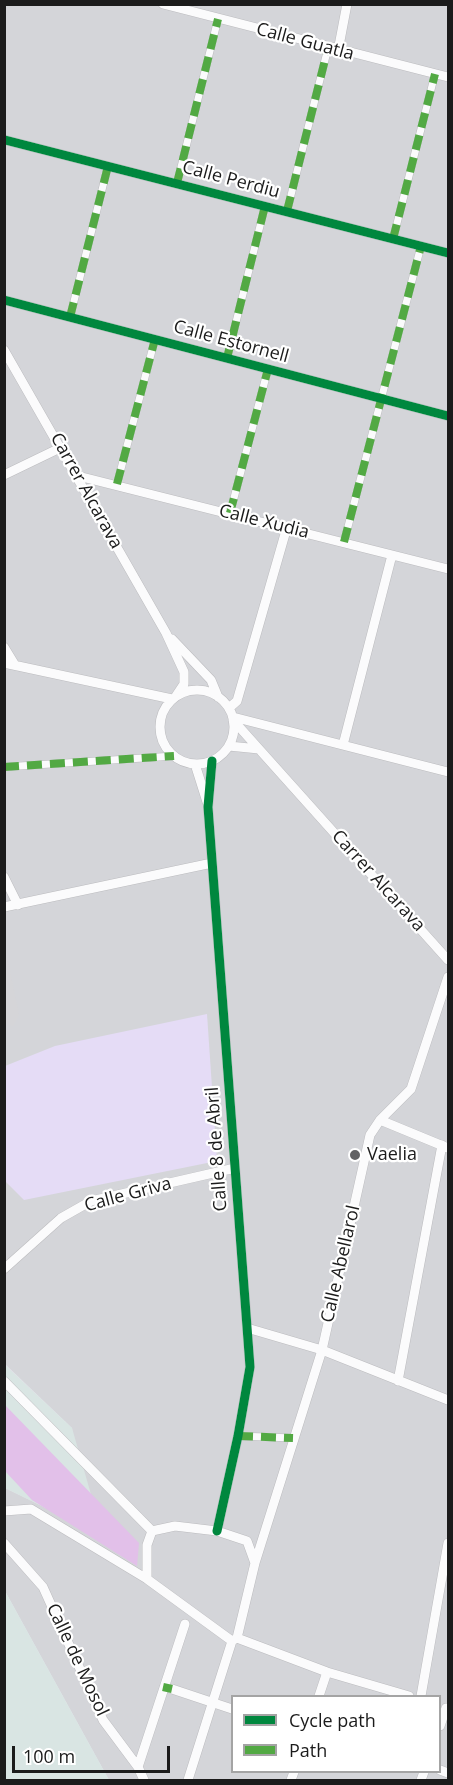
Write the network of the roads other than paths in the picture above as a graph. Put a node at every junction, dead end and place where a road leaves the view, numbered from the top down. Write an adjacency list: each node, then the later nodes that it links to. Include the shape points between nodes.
1 (163, 4): 3 (street, Calle Guatla)
2 (347, 4): 4 (street)
3 (218, 19): 4 (street, Calle Guatla); 9 (street)
4 (333, 49): 5 (street, Calle Guatla); 11 (street)
5 (435, 74): 6 (street, Calle Guatla); 12 (street)
6 (448, 77)
7 (5, 140): 8 (street, Calle Perdiu)
8 (108, 166): 9 (street, Calle Perdiu); 16 (street)
9 (177, 183): 10 (street, Calle Perdiu)
10 (266, 206): 11 (street, Calle Perdiu); 19 (street)
11 (287, 211): 12 (street, Calle Perdiu)
12 (393, 239): 13 (street, Calle Perdiu)
13 (422, 246): 14 (street, Calle Perdiu); 21 (street)
14 (448, 253)
15 (4, 300): 16 (street, Calle Estornell)
16 (70, 317): 17 (street, Calle Estornell)
17 (155, 339): 19 (street, Calle Estornell); 26 (street)
18 (4, 350): 23 (street, Carrer Alcarava)
19 (227, 358): 20 (street, Calle Estornell)
20 (268, 369): 21 (street, Calle Estornell); 27 (street)
21 (380, 398): 22 (street, Calle Estornell); 29 (street)
22 (448, 416)
23 (62, 447): 24 (street); 25 (street, Carrer Alcarava)
24 (4, 476)
25 (78, 476): 26 (street, Calle Xudia); 32 (street, Carrer Alcarava)
26 (117, 484): 27 (street, Calle Xudia)
27 (230, 513): 28 (street, Calle Xudia)
28 (287, 527): 29 (street, Calle Xudia); 38 (street)
29 (344, 542): 30 (street, Calle Xudia)
30 (392, 555): 31 (street, Calle Xudia); 39 (street)
31 (448, 569)
32 (166, 633): 36 (street, Carrer Alcarava, via 211,680); 37 (street, Carrer Alcarava, via 184,672 184,684)
33 (4, 647): 35 (street)
34 (4, 663): 35 (street)
35 (15, 665): 37 (street)
36 (218, 697): 37 (street, via 197,690); 38 (street)
37 (174, 698): 42 (street, via 163,712 160,724 165,747)
38 (232, 715): 39 (street); 40 (street, via 234,729); 41 (street, Carrer Alcarava)
39 (343, 745): 46 (street)
40 (229, 746): 41 (street); 43 (street)
41 (259, 750): 52 (street, Carrer Alcarava)
42 (174, 756): 44 (street); 45 (street)
43 (212, 761): 44 (street); 47 (street, Calle 8 de Abril)
44 (195, 764): 47 (street, Calle 8 de Abril)
45 (4, 767)
46 (448, 772)
47 (208, 807): 48 (street, Calle 8 de Abril)
48 (212, 863): 50 (street); 56 (street, Calle 8 de Abril)
49 (4, 877): 50 (street)
50 (18, 905): 51 (street)
51 (4, 908)
52 (448, 960)
53 (448, 977): 54 (street, Calle Abellarol, via 411,1089)
54 (380, 1120): 55 (street); 59 (street, Calle Abellarol, via 370,1135)
55 (445, 1147): 60 (street)
56 (235, 1168): 57 (street, Calle Griva, via 91,1201 61,1218); 58 (street, Calle 8 de Abril)
57 (4, 1269)
58 (247, 1328): 59 (street); 63 (street, Calle 8 de Abril, via 249,1367)
59 (322, 1350): 60 (street); 64 (street, Calle Abellarol)
60 (398, 1381): 62 (street)
61 (4, 1382): 66 (street)
62 (448, 1400)
63 (238, 1436): 64 (street); 67 (street, Calle 8 de Abril)
64 (293, 1438): 70 (street, Calle Abellarol)
65 (4, 1511): 71 (street, via 31,1509)
66 (152, 1531): 67 (street, via 176,1526); 71 (street, via 147,1545)
67 (217, 1531): 70 (street, via 247,1541)
68 (4, 1543): 83 (street, Calle de Mosol, via 43,1587 103,1720)
69 (448, 1544): 72 (street)
70 (255, 1563): 75 (street, Calle Abellarol)
71 (147, 1579): 75 (street)
72 (438, 1606): 73 (street); 80 (street)
73 (448, 1610)
74 (186, 1624): 77 (street)
75 (235, 1639): 76 (street); 81 (street, Calle Abellarol)
76 (327, 1672): 78 (street); 79 (street)
77 (168, 1688): 81 (street); 83 (street)
78 (319, 1695)
79 (407, 1695)
80 (421, 1695)
81 (214, 1703): 82 (street); 85 (street, Calle Abellarol)
82 (231, 1709)
83 (138, 1767): 84 (street, Calle de Mosol)
84 (144, 1780)
85 (188, 1780)

